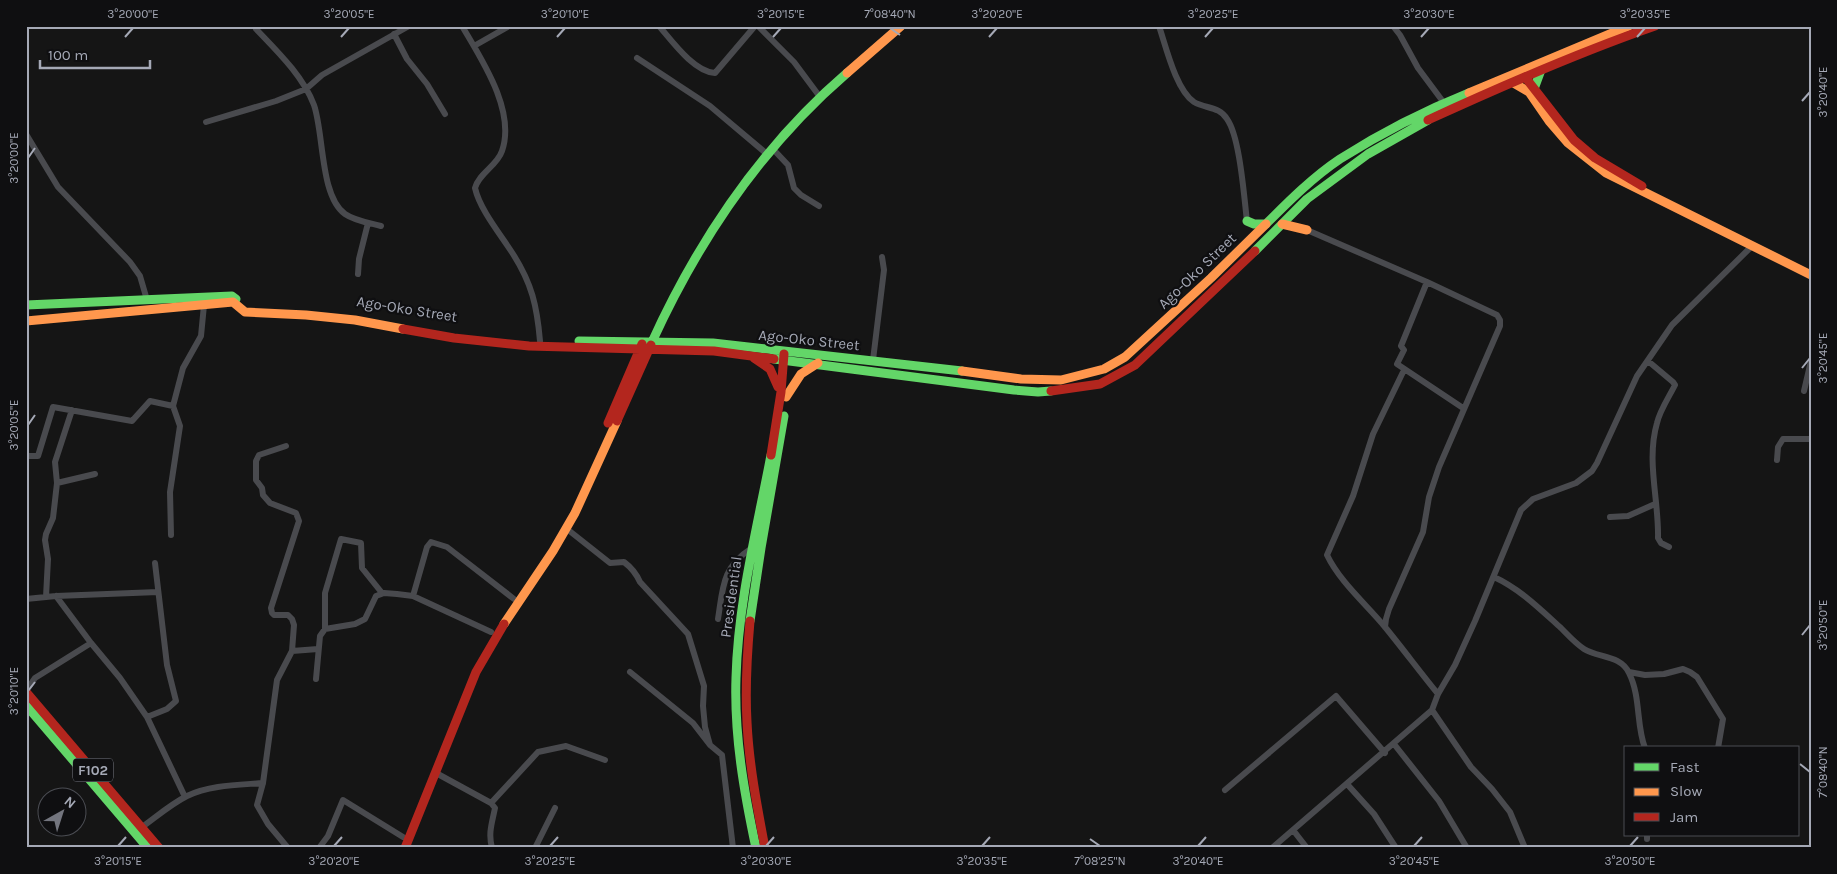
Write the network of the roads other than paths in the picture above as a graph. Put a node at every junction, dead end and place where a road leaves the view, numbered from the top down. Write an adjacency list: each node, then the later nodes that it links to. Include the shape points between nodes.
1 (409, 26): 13 (street)
2 (462, 26): 16 (street)
3 (509, 26): 16 (street)
4 (659, 26): 5 (street, via 695,65 715,73)
5 (756, 26): 23 (street, via 794,62)
6 (901, 26): 12 (main road)
7 (1159, 26): 31 (street, via 1181,88 1196,103 1222,113 1231,125 1242,175)
8 (1393, 26): 24 (street)
9 (1628, 26): 14 (main road)
10 (1655, 26): 14 (main road)
11 (256, 29): 22 (street)
12 (891, 30): 23 (main road)
13 (394, 34): 22 (street, via 322,75); 25 (street)
14 (1611, 37): 15 (main road)
15 (1595, 44): 18 (main road); 24 (main road, Ago-Oko Street)
16 (474, 46): 50 (street, via 505,115 505,137 501,153 474,188 530,285)
17 (638, 58): 28 (street)
18 (1542, 70): 19 (main road); 21 (main road)
19 (1525, 77): 20 (main road); 21 (main road)
20 (1512, 82): 30 (main road, via 1388,141 1321,188); 38 (main road, via 1530,92 1568,143 1597,167)
21 (1534, 88): 40 (main road, via 1574,140 1595,158 1666,198)
22 (306, 89): 26 (street, via 276,102); 32 (street, via 314,104 327,178 336,205 346,215)
23 (820, 97): 28 (main road)
24 (1444, 103): 33 (main road, Ago-Oko Street, via 1372,140 1313,180)
25 (445, 114)
26 (206, 122)
27 (26, 134): 45 (street, via 58,187 130,262 140,276)
28 (770, 151): 29 (street, via 788,165 794,188 800,195); 51 (main road, via 711,228)
29 (819, 206)
30 (1299, 208): 34 (main road); 36 (main road, via 1300,221)
31 (1247, 221): 33 (main road); 37 (main road)
32 (368, 222): 35 (street); 41 (street)
33 (1265, 224): 37 (main road, Ago-Oko Street)
34 (1282, 224): 36 (main road); 57 (main road, via 1135,365 1100,384 1038,392)
35 (382, 226)
36 (1307, 230): 43 (street)
37 (1250, 238): 54 (main road, Ago-Oko Street, via 1125,357 1104,369 1061,380 1042,380 994,377)
38 (1752, 246): 42 (main road); 55 (street, via 1682,313)
39 (882, 257): 54 (street, via 884,270)
40 (1811, 269)
41 (358, 274)
42 (1811, 275)
43 (1427, 282): 58 (street, via 1401,346 1404,350 1397,364); 62 (street, via 1497,315 1500,320)
44 (232, 299): 45 (main road); 47 (main road); 48 (main road)
45 (147, 300): 46 (main road)
46 (26, 305)
47 (204, 305): 49 (main road); 61 (street, via 201,336 182,368)
48 (246, 309): 50 (main road, Ago-Oko Street, via 295,308 345,313 440,330); 51 (main road, via 355,320 501,344)
49 (26, 321)
50 (540, 341): 51 (main road, Ago-Oko Street)
51 (646, 346): 52 (main road); 53 (main road, Ago-Oko Street, via 713,343); 72 (main road, via 583,498); 84 (main road, via 569,511)
52 (746, 355): 53 (main road); 60 (main road, via 771,368)
53 (787, 355): 54 (main road, Ago-Oko Street); 57 (main road); 60 (main road, Presidential)
54 (873, 360)
55 (1648, 360): 70 (street, via 1675,385 1654,433 1652,470); 77 (street, via 1592,471 1576,483 1533,498 1521,510)
56 (1811, 361): 59 (street)
57 (818, 363): 60 (main road, via 801,374)
58 (1404, 370): 62 (street); 86 (street, via 1374,434 1328,555 1330,562)
59 (1804, 391)
60 (783, 396): 75 (main road, Presidential); 126 (main road, via 779,447 756,577 746,675 751,775)
61 (173, 406): 63 (street, via 150,401 132,421); 73 (street, via 180,426 170,492)
62 (1463, 408): 86 (street, via 1429,497 1423,532 1389,609)
63 (72, 410): 66 (street, via 52,407 38,456); 69 (street, via 55,462)
64 (1811, 439): 67 (street, via 1783,439 1778,447)
65 (286, 446): 91 (street, via 259,455 256,480 270,503 299,516 271,608 272,613 288,615 292,619)
66 (26, 456)
67 (1777, 460)
68 (94, 474): 69 (street)
69 (57, 483): 82 (street, via 53,518 44,540 48,559)
70 (1655, 504): 71 (street, via 1628,516); 74 (street, via 1658,538)
71 (1610, 517)
72 (566, 529): 101 (street, via 610,563 628,564 640,582 688,634 704,686 705,727); 106 (main road, via 476,672)
73 (171, 535)
74 (1670, 547)
75 (752, 548): 85 (street, via 736,560 727,573); 116 (main road, Presidential, via 737,653 736,688 742,781)
76 (155, 563): 78 (street)
77 (1494, 577): 93 (street, via 1510,584 1582,648 1618,661); 96 (street)
78 (158, 592): 80 (street); 99 (street, via 167,665 176,700 167,709)
79 (382, 593): 81 (street); 87 (street, via 372,602 365,619); 87 (street, via 362,568 361,543 341,539 325,593)
80 (56, 596): 82 (street); 89 (street)
81 (413, 596): 84 (street, via 431,542 446,547); 88 (street)
82 (46, 597): 83 (street)
83 (26, 599)
84 (514, 599): 88 (main road)
85 (718, 619)
86 (1385, 627): 96 (street)
87 (325, 629): 90 (street)
88 (491, 632): 115 (main road, via 471,670)
89 (90, 643): 95 (street, via 35,678); 99 (street, via 120,678)
90 (318, 649): 91 (street); 94 (street)
91 (292, 652): 107 (street, via 277,680)
92 (630, 672): 101 (street, via 693,723)
93 (1629, 672): 102 (street); 103 (street, via 1656,675 1683,669 1697,677 1723,719)
94 (316, 679)
95 (26, 691): 113 (main road, F102)
96 (1438, 694): 98 (street)
97 (26, 705): 117 (main road, F102)
98 (1432, 710): 100 (street); 131 (street, via 1471,768 1510,812)
99 (146, 717): 110 (street)
100 (1394, 744): 104 (street); 130 (street, via 1438,801)
101 (710, 745): 125 (street, via 722,755)
102 (1644, 746)
103 (1718, 746)
104 (1385, 753): 108 (street); 109 (street, via 1336,696)
105 (604, 760): 111 (street, via 566,746 538,752)
106 (436, 773): 111 (street); 122 (main road)
107 (263, 782): 110 (street, via 228,785); 119 (street, via 257,805)
108 (1347, 784): 114 (street); 129 (street, via 1374,814)
109 (1225, 790)
110 (185, 797): 113 (street)
111 (491, 803): 123 (street, via 495,808 489,837)
112 (555, 808): 124 (street)
113 (142, 827): 118 (main road, F102)
114 (1293, 830): 127 (street); 128 (street)
115 (403, 837): 120 (street, via 343,800); 121 (main road)
116 (753, 845)
117 (148, 848)
118 (159, 848)
119 (288, 848)
120 (320, 848)
121 (399, 848)
122 (405, 848)
123 (492, 848)
124 (535, 848)
125 (734, 848)
126 (765, 848)
127 (1272, 848)
128 (1307, 848)
129 (1396, 848)
130 (1468, 848)
131 (1525, 848)

